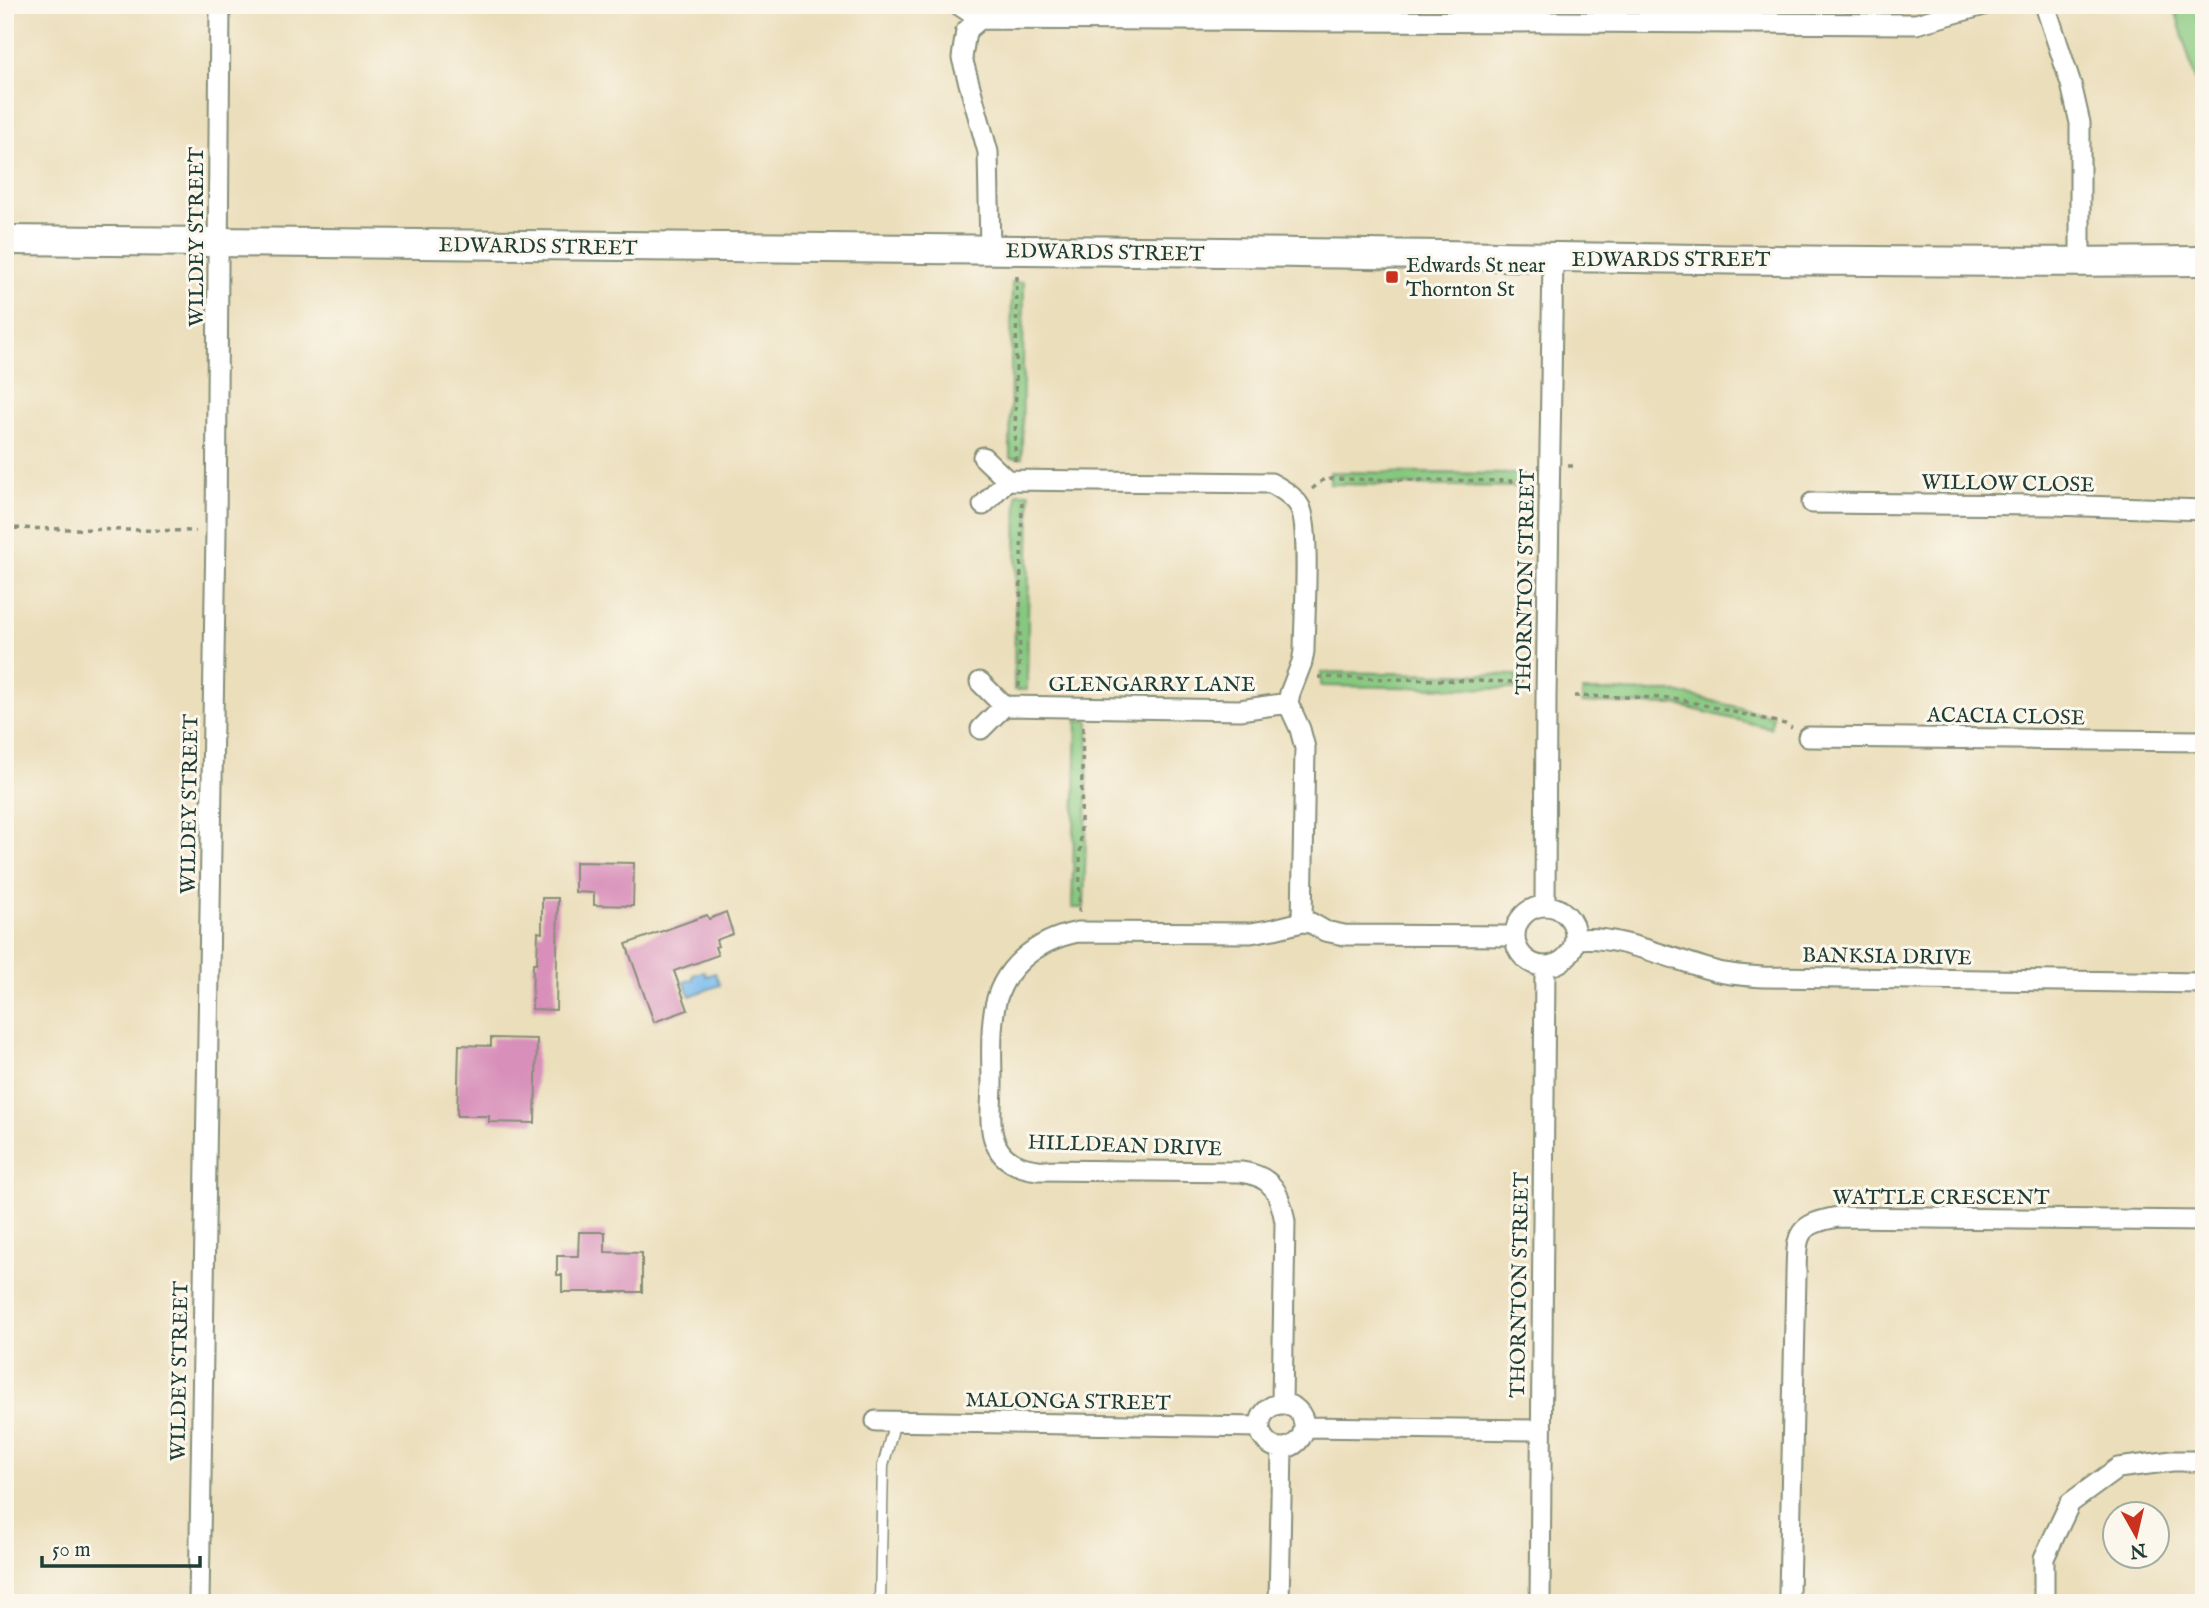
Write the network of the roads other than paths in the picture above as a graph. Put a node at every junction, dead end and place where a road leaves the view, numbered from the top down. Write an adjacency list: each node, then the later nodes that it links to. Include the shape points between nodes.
1 (219, 5): 9 (street, WILDEY STREET)
2 (959, 5): 7 (street)
3 (1984, 5): 6 (street, via 1916,24)
4 (2041, 6): 13 (street, via 2071,84 2080,123)
5 (1497, 13): 6 (street); 7 (street)
6 (1712, 14)
7 (980, 19): 10 (street, via 967,31 962,58 988,152)
8 (5, 240): 9 (main road, EDWARDS STREET)
9 (219, 243): 10 (main road, EDWARDS STREET); 39 (street, WILDEY STREET)
10 (990, 250): 11 (main road, EDWARDS STREET)
11 (1553, 258): 13 (main road, EDWARDS STREET); 25 (street, THORNTON STREET)
12 (2204, 261): 13 (main road, EDWARDS STREET)
13 (2080, 262)
14 (983, 457): 15 (street)
15 (1007, 480): 17 (street); 20 (street, via 1260,482 1281,488 1297,502 1306,531 1304,651)
16 (1812, 503): 18 (street, WILLOW CLOSE)
17 (983, 505)
18 (2204, 510)
19 (980, 682): 21 (street)
20 (1289, 703): 21 (street, GLENGARRY LANE, via 1240,710); 26 (street, via 1305,748)
21 (1004, 706): 22 (street)
22 (981, 729)
23 (1808, 737): 24 (street, ACACIA CLOSE)
24 (2204, 741)
25 (1545, 906): 27 (street, via 1520,918); 28 (street, via 1568,916)
26 (1302, 922): 27 (street, via 1344,935); 32 (street, HILLDEAN DRIVE, via 1251,933 1078,932 1054,938 1015,966 998,996 992,1038 994,1142 1010,1162 1024,1168 1241,1171 1267,1180 1276,1191 1285,1222)
27 (1514, 936): 29 (street, via 1520,954)
28 (1575, 940): 29 (street, via 1568,956); 30 (street, BANKSIA DRIVE, via 1608,939 1719,972 1763,978)
29 (1545, 967): 36 (street, THORNTON STREET)
30 (2204, 983)
31 (2204, 1221): 43 (street, WATTLE CRESCENT, via 1838,1217 1814,1222 1802,1231 1796,1275)
32 (1282, 1403): 34 (street, via 1266,1410); 35 (street, via 1301,1413)
33 (886, 1421): 34 (street, MALONGA STREET); 40 (lane)
34 (1259, 1427): 37 (street, via 1269,1444)
35 (1304, 1427): 36 (street); 37 (street, via 1300,1440)
36 (1540, 1430): 42 (street, THORNTON STREET)
37 (1282, 1448): 41 (street)
38 (2204, 1461): 44 (street, via 2118,1468 2070,1503 2045,1558)
39 (199, 1603)
40 (880, 1603)
41 (1279, 1603)
42 (1540, 1603)
43 (1790, 1603)
44 (2044, 1603)

